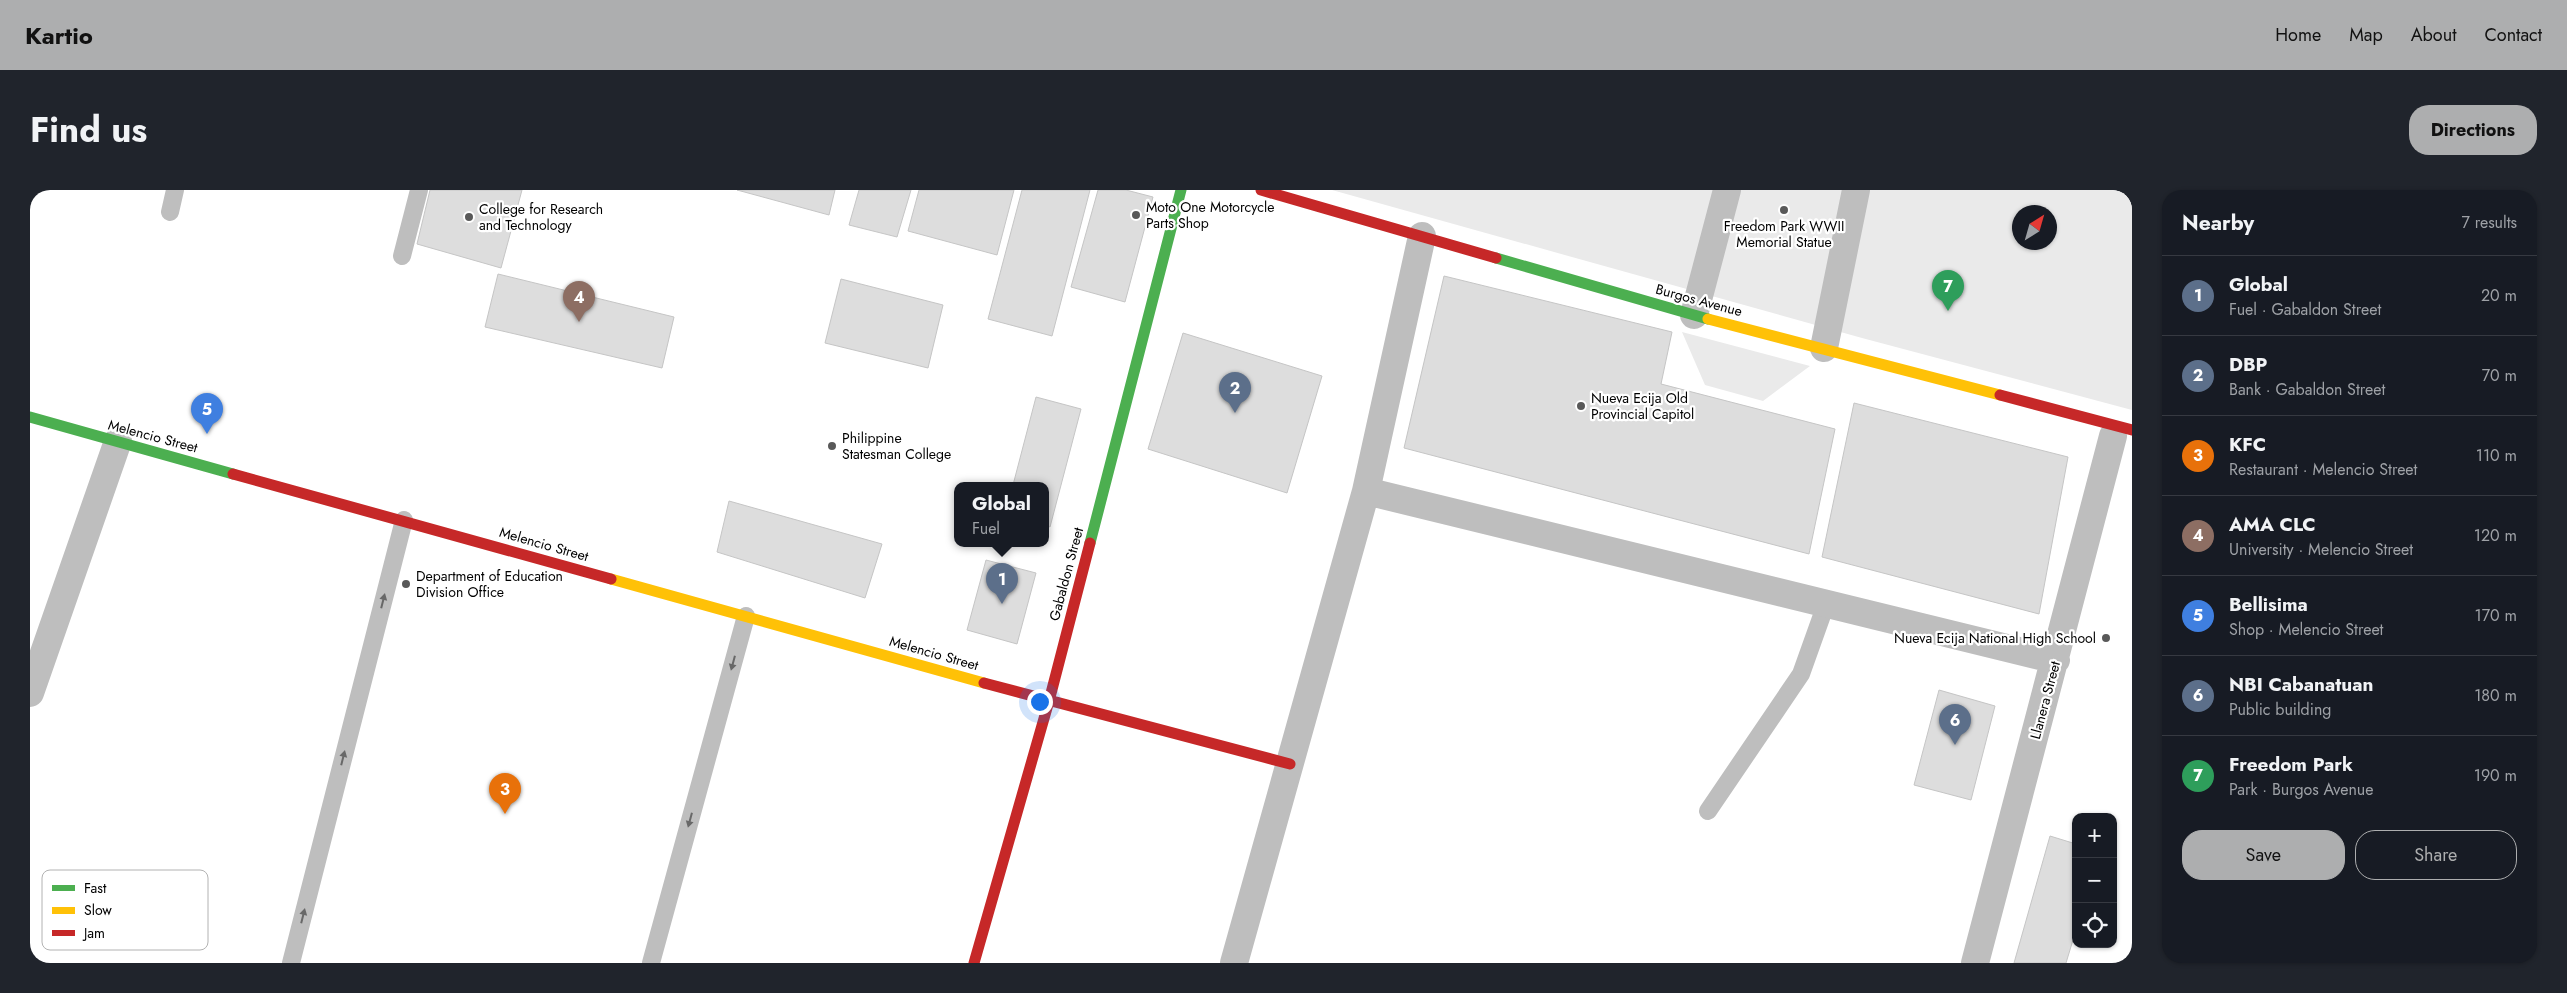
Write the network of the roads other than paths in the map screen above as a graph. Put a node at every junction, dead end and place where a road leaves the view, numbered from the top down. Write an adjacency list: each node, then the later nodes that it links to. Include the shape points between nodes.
1 (176, 190): 7 (lane)
2 (419, 190): 9 (lane)
3 (1182, 190): 21 (street, Gabaldon Street)
4 (1261, 190): 8 (street, Burgos Avenue)
5 (1727, 190): 10 (street)
6 (1856, 190): 11 (street)
7 (170, 212)
8 (1422, 236): 10 (street, Burgos Avenue); 15 (street)
9 (402, 256)
10 (1694, 315): 11 (street, Burgos Avenue)
11 (1824, 348): 13 (street, Burgos Avenue)
12 (30, 417): 14 (street, Melencio Street)
13 (2123, 433): 19 (street, Llanera Street)
14 (118, 441): 16 (street, Melencio Street); 20 (street)
15 (1366, 491): 17 (street); 22 (street)
16 (404, 520): 18 (street, Melencio Street); 24 (lane, one-way to 16)
17 (1826, 604): 19 (street); 23 (lane, via 1801,674)
18 (746, 616): 21 (street, Melencio Street); 25 (lane, one-way to 25)
19 (2056, 660): 28 (street, Llanera Street)
20 (30, 693)
21 (1049, 701): 22 (street, Melencio Street); 26 (street, Gabaldon Street)
22 (1290, 764): 27 (street)
23 (1708, 811)
24 (291, 963)
25 (651, 963)
26 (974, 963)
27 (1234, 963)
28 (1975, 963)

